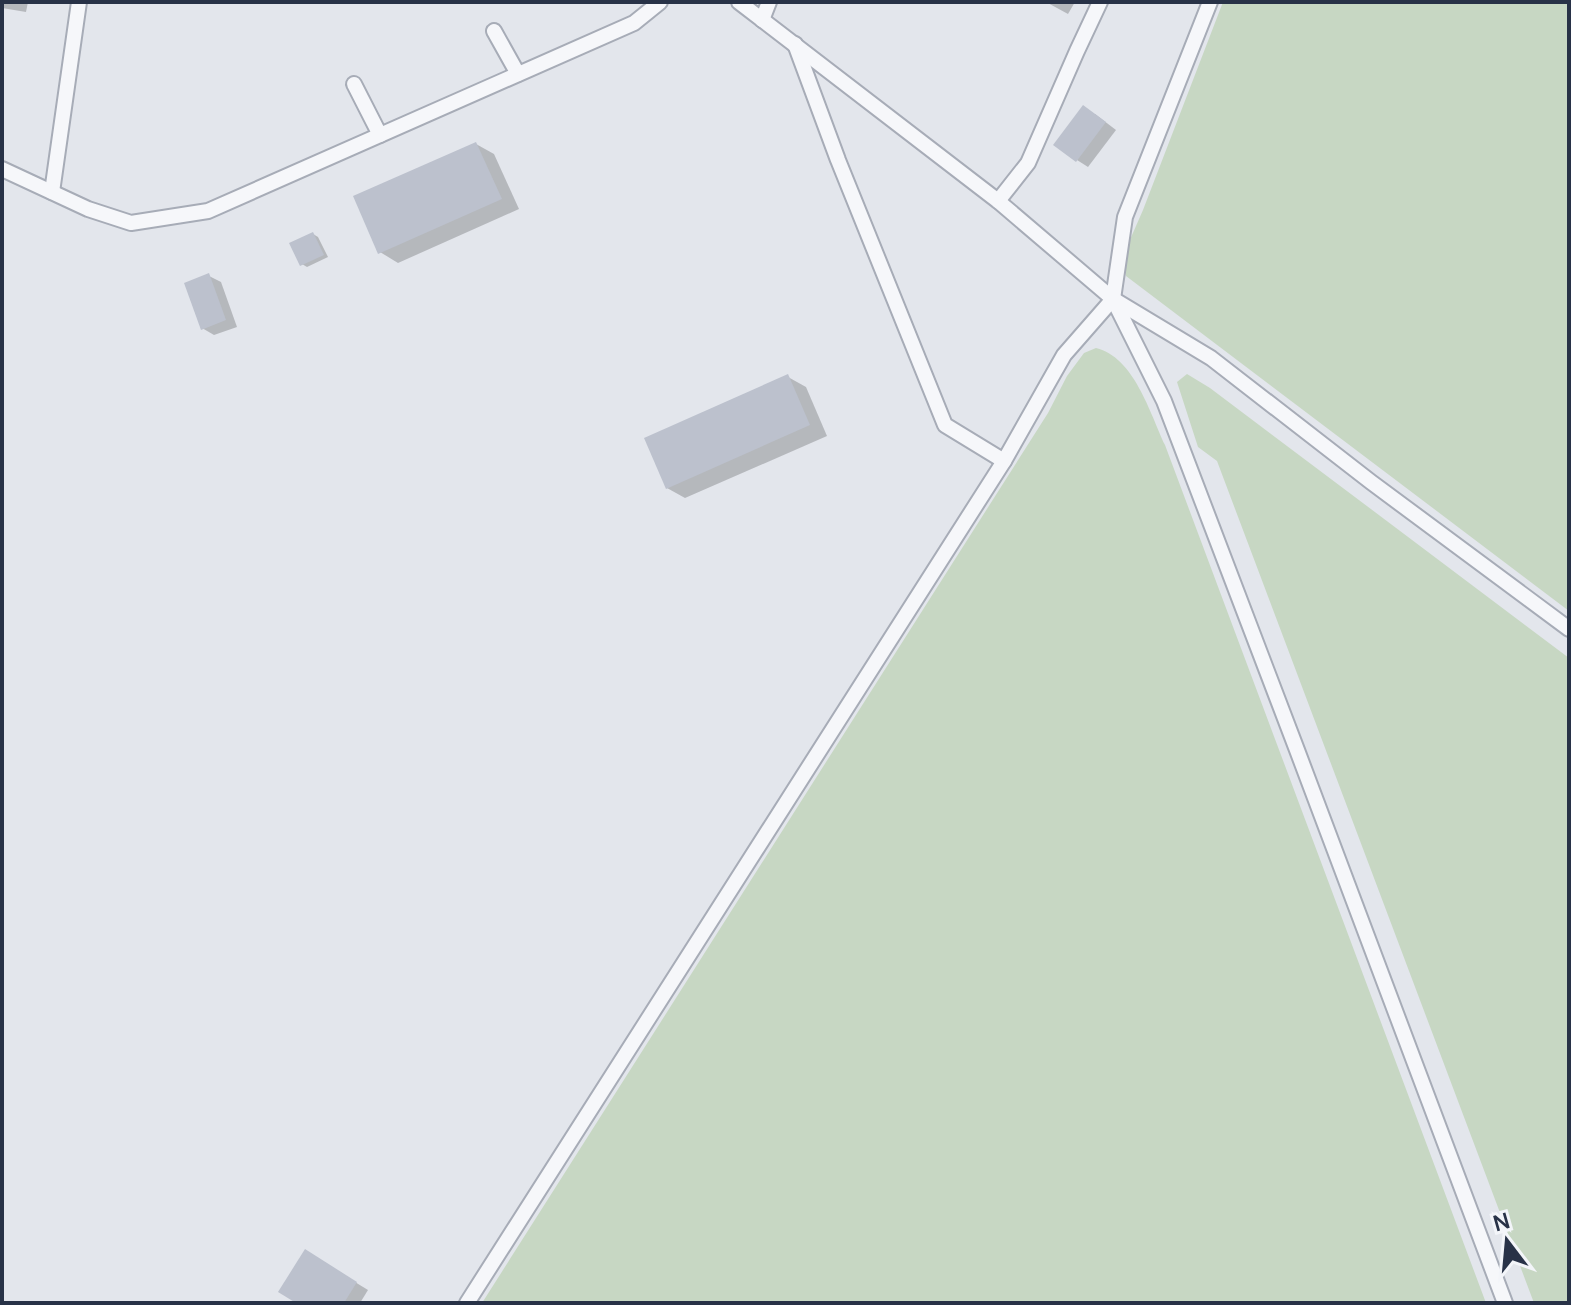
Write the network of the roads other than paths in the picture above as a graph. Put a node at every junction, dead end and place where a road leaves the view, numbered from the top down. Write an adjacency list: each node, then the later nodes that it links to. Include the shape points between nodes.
1 (79, 2): 14 (lane)
2 (660, 2): 10 (lane, via 634,23)
3 (739, 2): 7 (lane)
4 (769, 2): 7 (lane)
5 (1100, 2): 15 (lane, via 1028,163)
6 (1210, 2): 16 (lane, via 1125,217)
7 (762, 20): 9 (lane)
8 (494, 31): 10 (lane)
9 (794, 44): 15 (lane); 17 (lane, via 945,425)
10 (518, 74): 12 (lane)
11 (354, 84): 12 (lane)
12 (380, 135): 14 (lane, via 208,211 131,223)
13 (2, 169): 14 (lane)
14 (52, 192)
15 (998, 201): 16 (lane)
16 (1113, 299): 17 (lane, via 1064,355); 18 (lane, via 1211,358); 20 (lane, via 1164,401)
17 (1004, 461): 19 (lane)
18 (1569, 629)
19 (467, 1303)
20 (1505, 1303)

